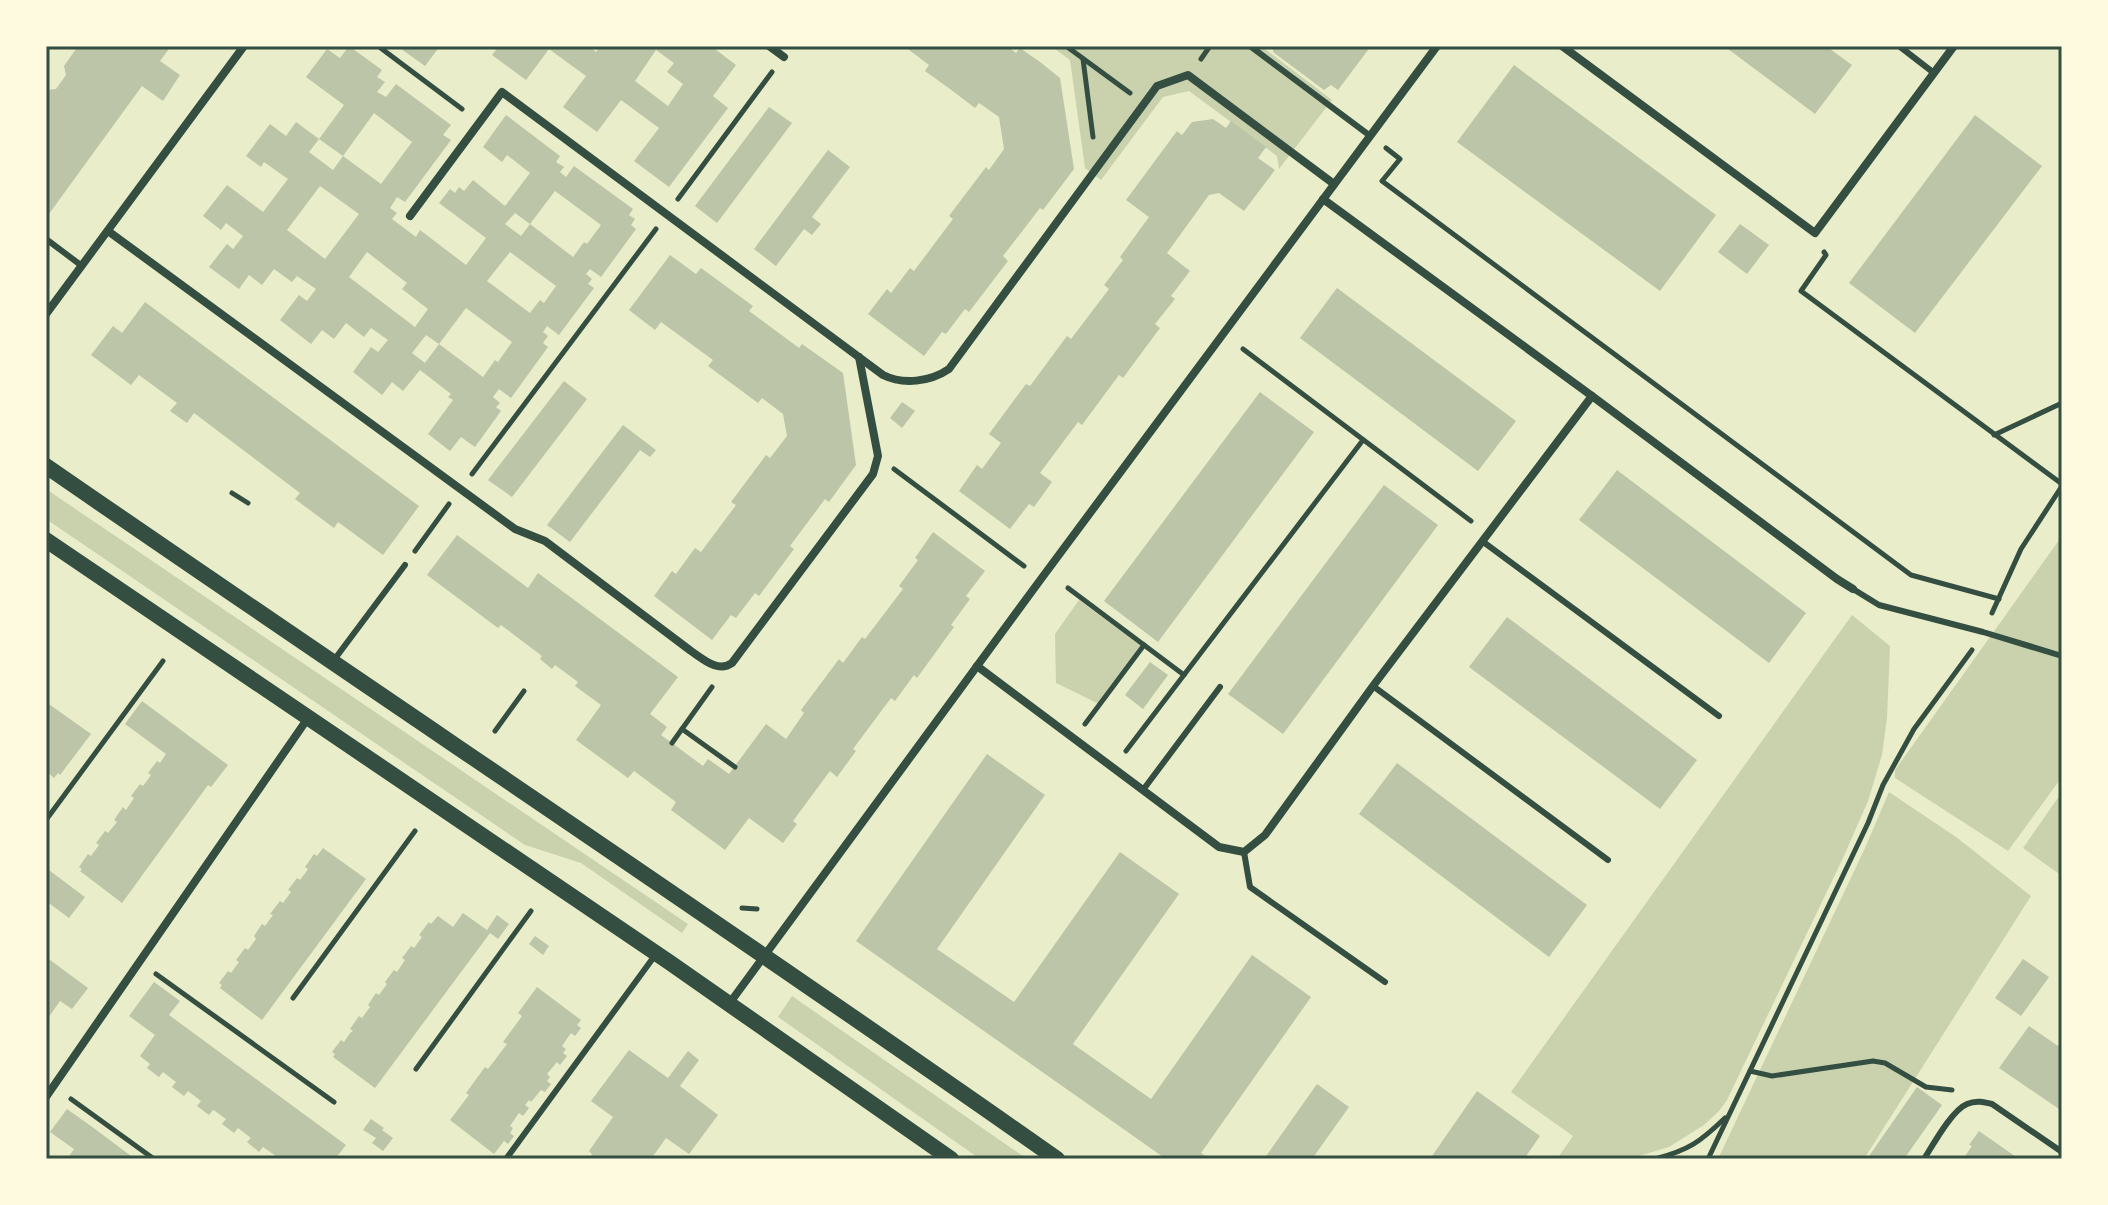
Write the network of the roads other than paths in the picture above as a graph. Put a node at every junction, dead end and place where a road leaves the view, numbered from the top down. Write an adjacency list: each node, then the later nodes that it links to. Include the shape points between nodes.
1 (244, 46): 14 (street)
2 (769, 46): 8 (street)
3 (1250, 46): 10 (lane)
4 (1437, 46): 10 (street)
5 (1562, 46): 9 (street, via 1815,233)
6 (1899, 46): 9 (lane)
7 (1954, 46): 9 (street)
8 (784, 57)
9 (1934, 73)
10 (1369, 135): 11 (street)
11 (1334, 184): 12 (street); 18 (street, via 1188,75 1157,86 949,369 900,383)
12 (1323, 199): 19 (street); 27 (street)
13 (410, 216): 18 (street, via 502,92)
14 (108, 231): 16 (street); 18 (street, via 515,529 545,541 691,651 727,667 873,474 878,456)
15 (46, 239): 16 (lane)
16 (82, 266): 17 (street)
17 (46, 314)
18 (859, 357)
19 (1592, 396): 21 (street); 24 (street)
20 (46, 466): 26 (main road)
21 (1485, 538): 28 (street); 30 (lane)
22 (46, 540): 31 (main road)
23 (405, 565): 26 (lane)
24 (1853, 589): 25 (lane, via 1879,605)
25 (2062, 656)
26 (332, 663): 36 (main road)
27 (977, 666): 32 (street); 36 (street)
28 (1373, 686): 33 (street, via 1265,835); 34 (lane)
29 (1220, 687): 32 (lane)
30 (1719, 716)
31 (308, 718): 35 (main road); 39 (street)
32 (1143, 790): 33 (street, via 1219,847)
33 (1244, 852): 37 (lane, via 1250,887)
34 (1608, 860)
35 (656, 954): 38 (main road); 41 (lane)
36 (764, 955): 38 (street); 43 (main road)
37 (1385, 982)
38 (728, 1005): 42 (main road)
39 (46, 1097)
40 (2062, 1152): 44 (lane, via 1980,1101 1965,1104 1955,1114)
41 (506, 1159)
42 (951, 1159)
43 (1057, 1159)
44 (1924, 1159)

